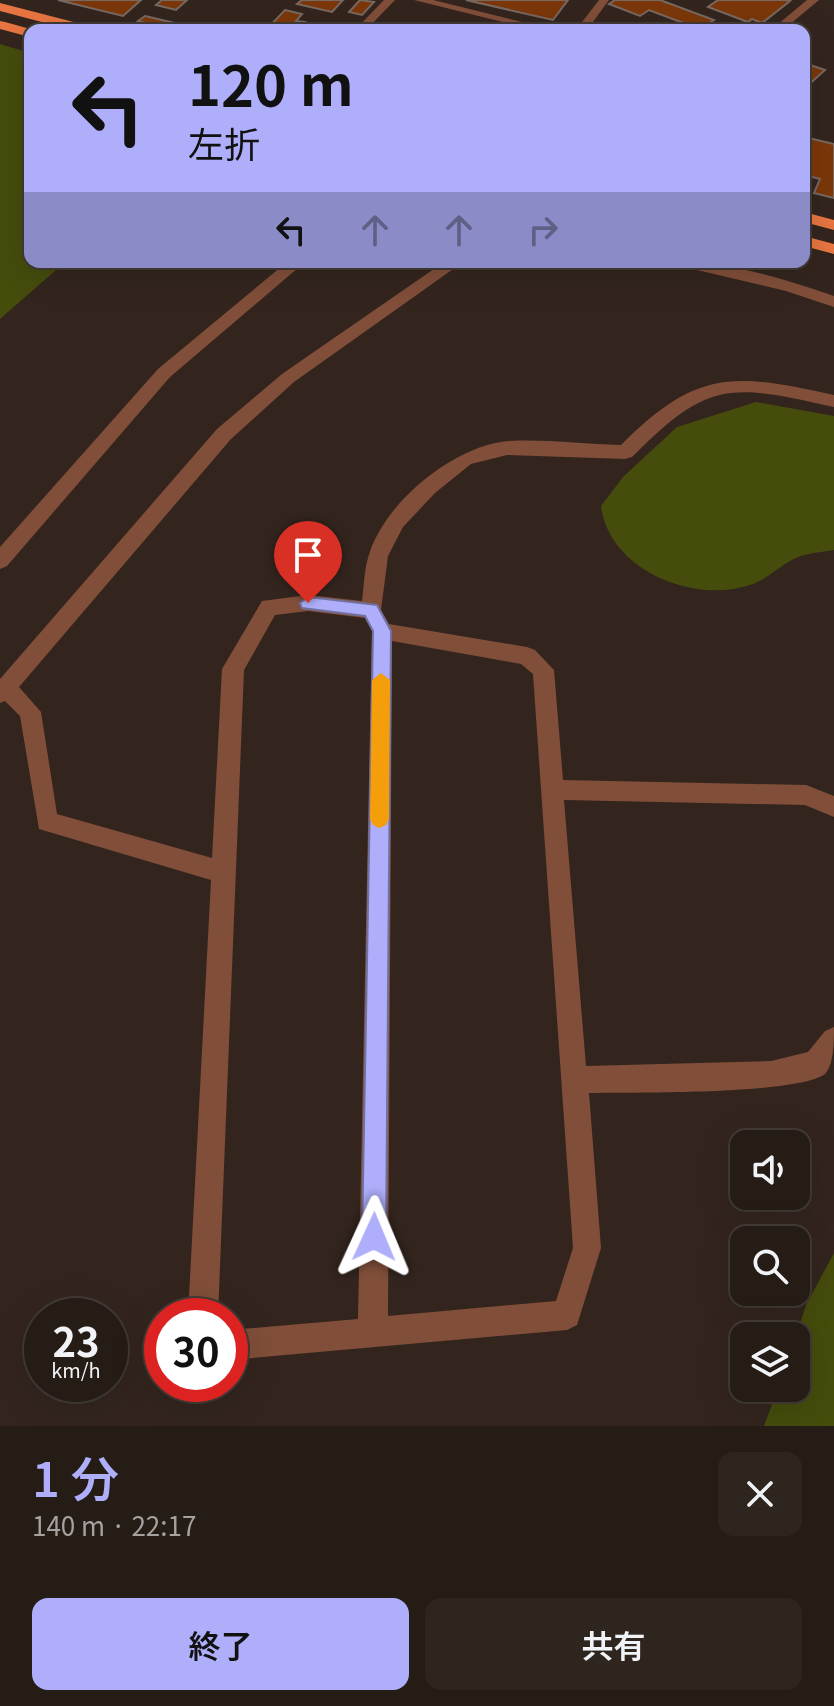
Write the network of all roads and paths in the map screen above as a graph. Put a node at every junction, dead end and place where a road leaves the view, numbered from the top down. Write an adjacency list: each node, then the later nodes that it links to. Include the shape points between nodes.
1 (390, 0): 7 (lane)
2 (419, 0): 8 (lane)
3 (604, 0): 9 (lane)
4 (814, 0): 10 (lane)
5 (0, 7): 6 (highway)
6 (65, 24)
7 (366, 24)
8 (523, 24)
9 (586, 24)
10 (784, 24)
11 (0, 25): 12 (highway)
12 (24, 31)
13 (810, 219): 14 (highway)
14 (834, 225)
15 (810, 243): 16 (highway)
16 (834, 249)
17 (290, 268): 22 (street, via 164,373)
18 (446, 268): 24 (street, via 288,378 224,434)
19 (711, 268): 20 (street)
20 (834, 302)
21 (834, 401): 23 (street, via 740,383 696,392 652,423 625,452 507,448 465,459 395,522 378,556)
22 (0, 561)
23 (376, 621): 25 (street, via 527,656 543,670); 27 (street, via 308,603 269,607 233,669); 31 (street)
24 (3, 691): 27 (street, via 30,712 47,822)
25 (552, 790): 26 (street, via 806,795); 29 (street)
26 (834, 807)
27 (223, 872): 30 (street)
28 (834, 1040): 29 (street, via 816,1064 771,1074)
29 (574, 1080): 31 (street, via 587,1248 567,1315)
30 (204, 1298)
31 (373, 1332): 32 (street)
32 (248, 1343)

